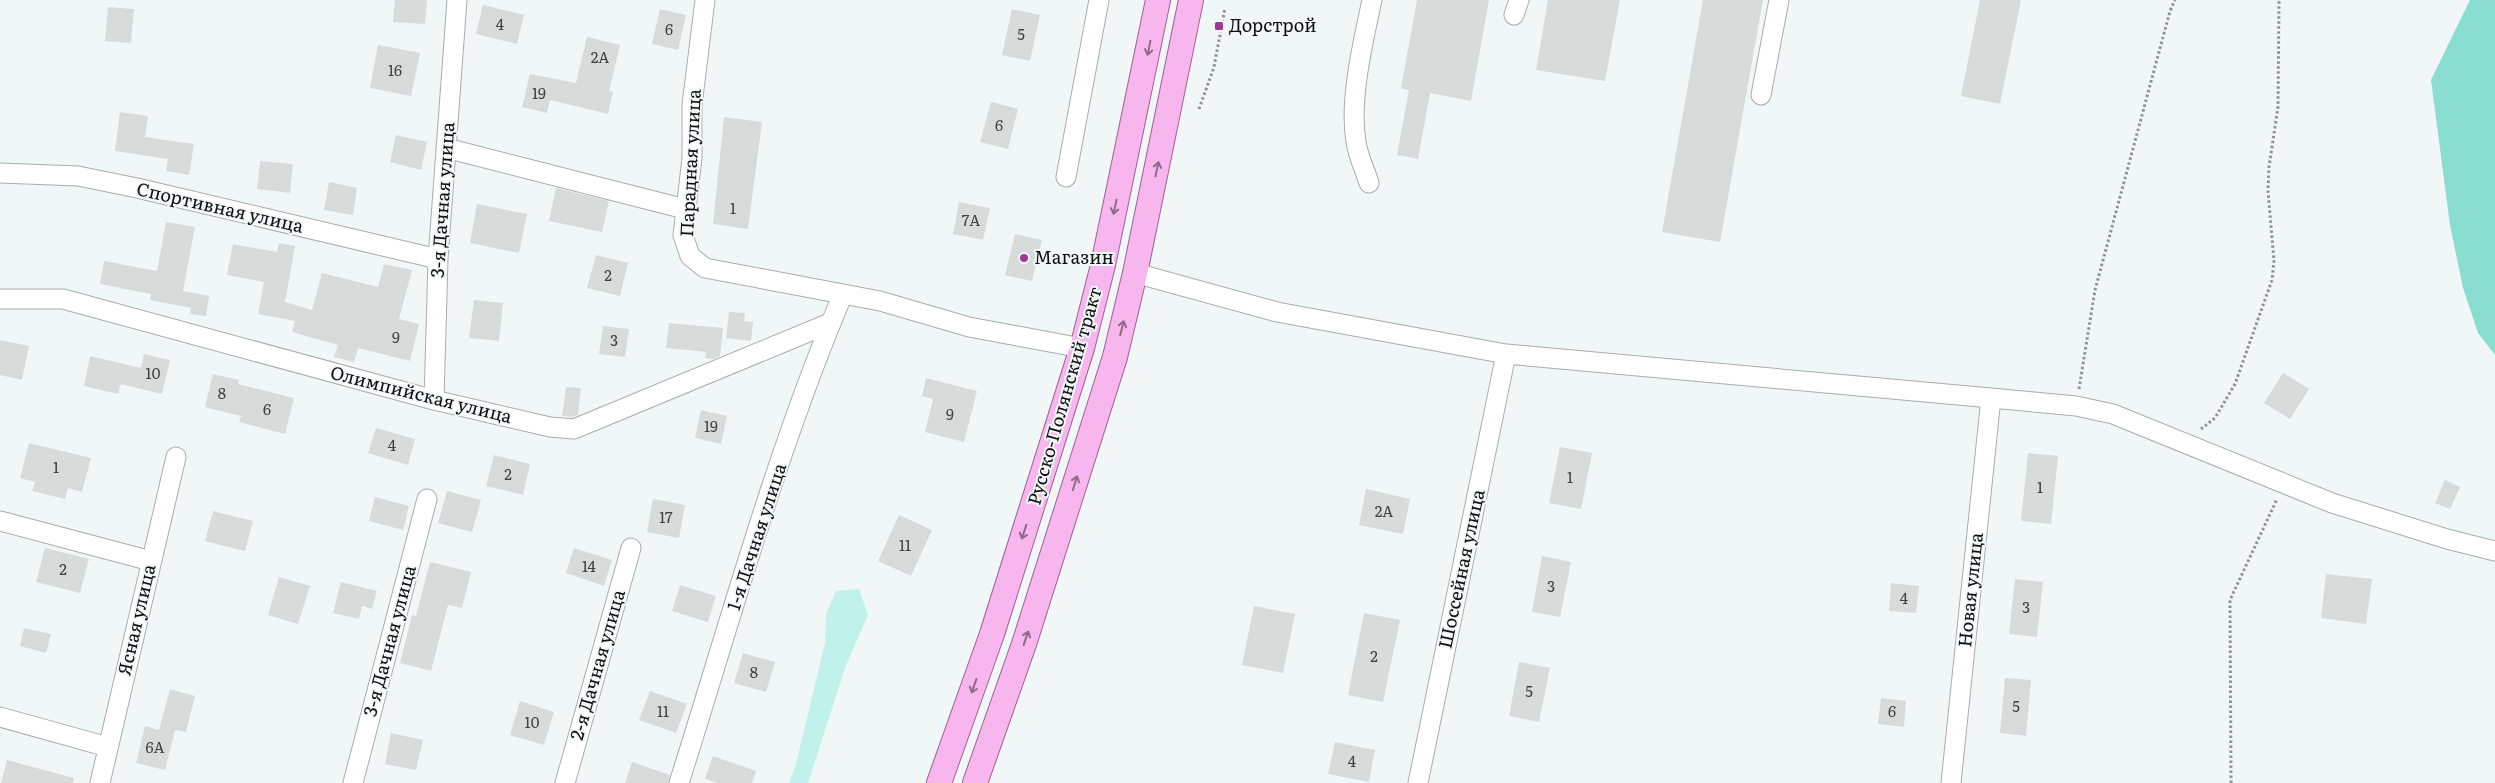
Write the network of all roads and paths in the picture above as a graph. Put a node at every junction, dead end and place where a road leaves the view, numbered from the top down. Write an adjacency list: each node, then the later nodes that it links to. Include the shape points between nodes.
1 (457, 0): 13 (street, 3-я Дачная улица)
2 (705, 0): 17 (street, Парадная улица, via 692,105 692,158)
3 (1099, 0): 15 (street)
4 (1158, 0): 23 (main road, Русско-Полянский тракт, one-way to 23, via 1103,265)
5 (1191, 0): 19 (main road, Русско-Полянский тракт, one-way to 5)
6 (1372, 0): 16 (street, via 1355,106 1356,143)
7 (1779, 0): 11 (street)
8 (2175, 0): 27 (path, via 2147,92 2095,290)
9 (2279, 0): 28 (path, via 2278,107 2268,192 2274,261 2272,280 2235,384 2215,418)
10 (1225, 8): 12 (path, via 1214,67)
11 (1762, 94)
12 (1199, 109)
13 (446, 148): 17 (street); 18 (street, 3-я Дачная улица)
14 (0, 173): 18 (street, Спортивная улица, via 78,176)
15 (1066, 177)
16 (1369, 183)
17 (685, 208): 20 (street, Парадная улица, via 683,235 690,256 705,268)
18 (438, 259): 26 (street, 3-я Дачная улица)
19 (1136, 272): 24 (street, via 1277,312); 43 (main road, Русско-Полянский тракт, one-way to 19, via 1024,644 1115,357)
20 (843, 294): 22 (street, 1-я Дачная улица); 23 (street, Парадная улица, via 880,301 969,327)
21 (0, 299): 26 (street, Олимпийская улица, via 63,299)
22 (830, 324): 26 (street, Олимпийская улица, via 574,429 550,427); 41 (street, 1-я Дачная улица, via 778,468)
23 (1082, 348): 42 (main road, Русско-Полянский тракт, one-way to 42, via 992,634)
24 (1506, 354): 25 (street); 44 (street, Шоссейная улица)
25 (1991, 398): 27 (street); 45 (street, Новая улица)
26 (434, 400)
27 (2076, 406): 28 (street, via 2113,414)
28 (2180, 440): 30 (street)
29 (176, 457): 35 (street, Ясная улица)
30 (2284, 483): 34 (street, via 2332,503); 46 (path, via 2230,600)
31 (427, 499): 39 (street, 3-я Дачная улица)
32 (0, 521): 35 (street)
33 (632, 548): 40 (street, 2-я Дачная улица)
34 (2495, 551)
35 (151, 561): 37 (street, Ясная улица)
36 (0, 717): 37 (street)
37 (108, 747): 38 (street, Ясная улица)
38 (100, 783)
39 (353, 783)
40 (565, 783)
41 (679, 783)
42 (939, 783)
43 (975, 783)
44 (1418, 783)
45 (1951, 783)
46 (2231, 783)

